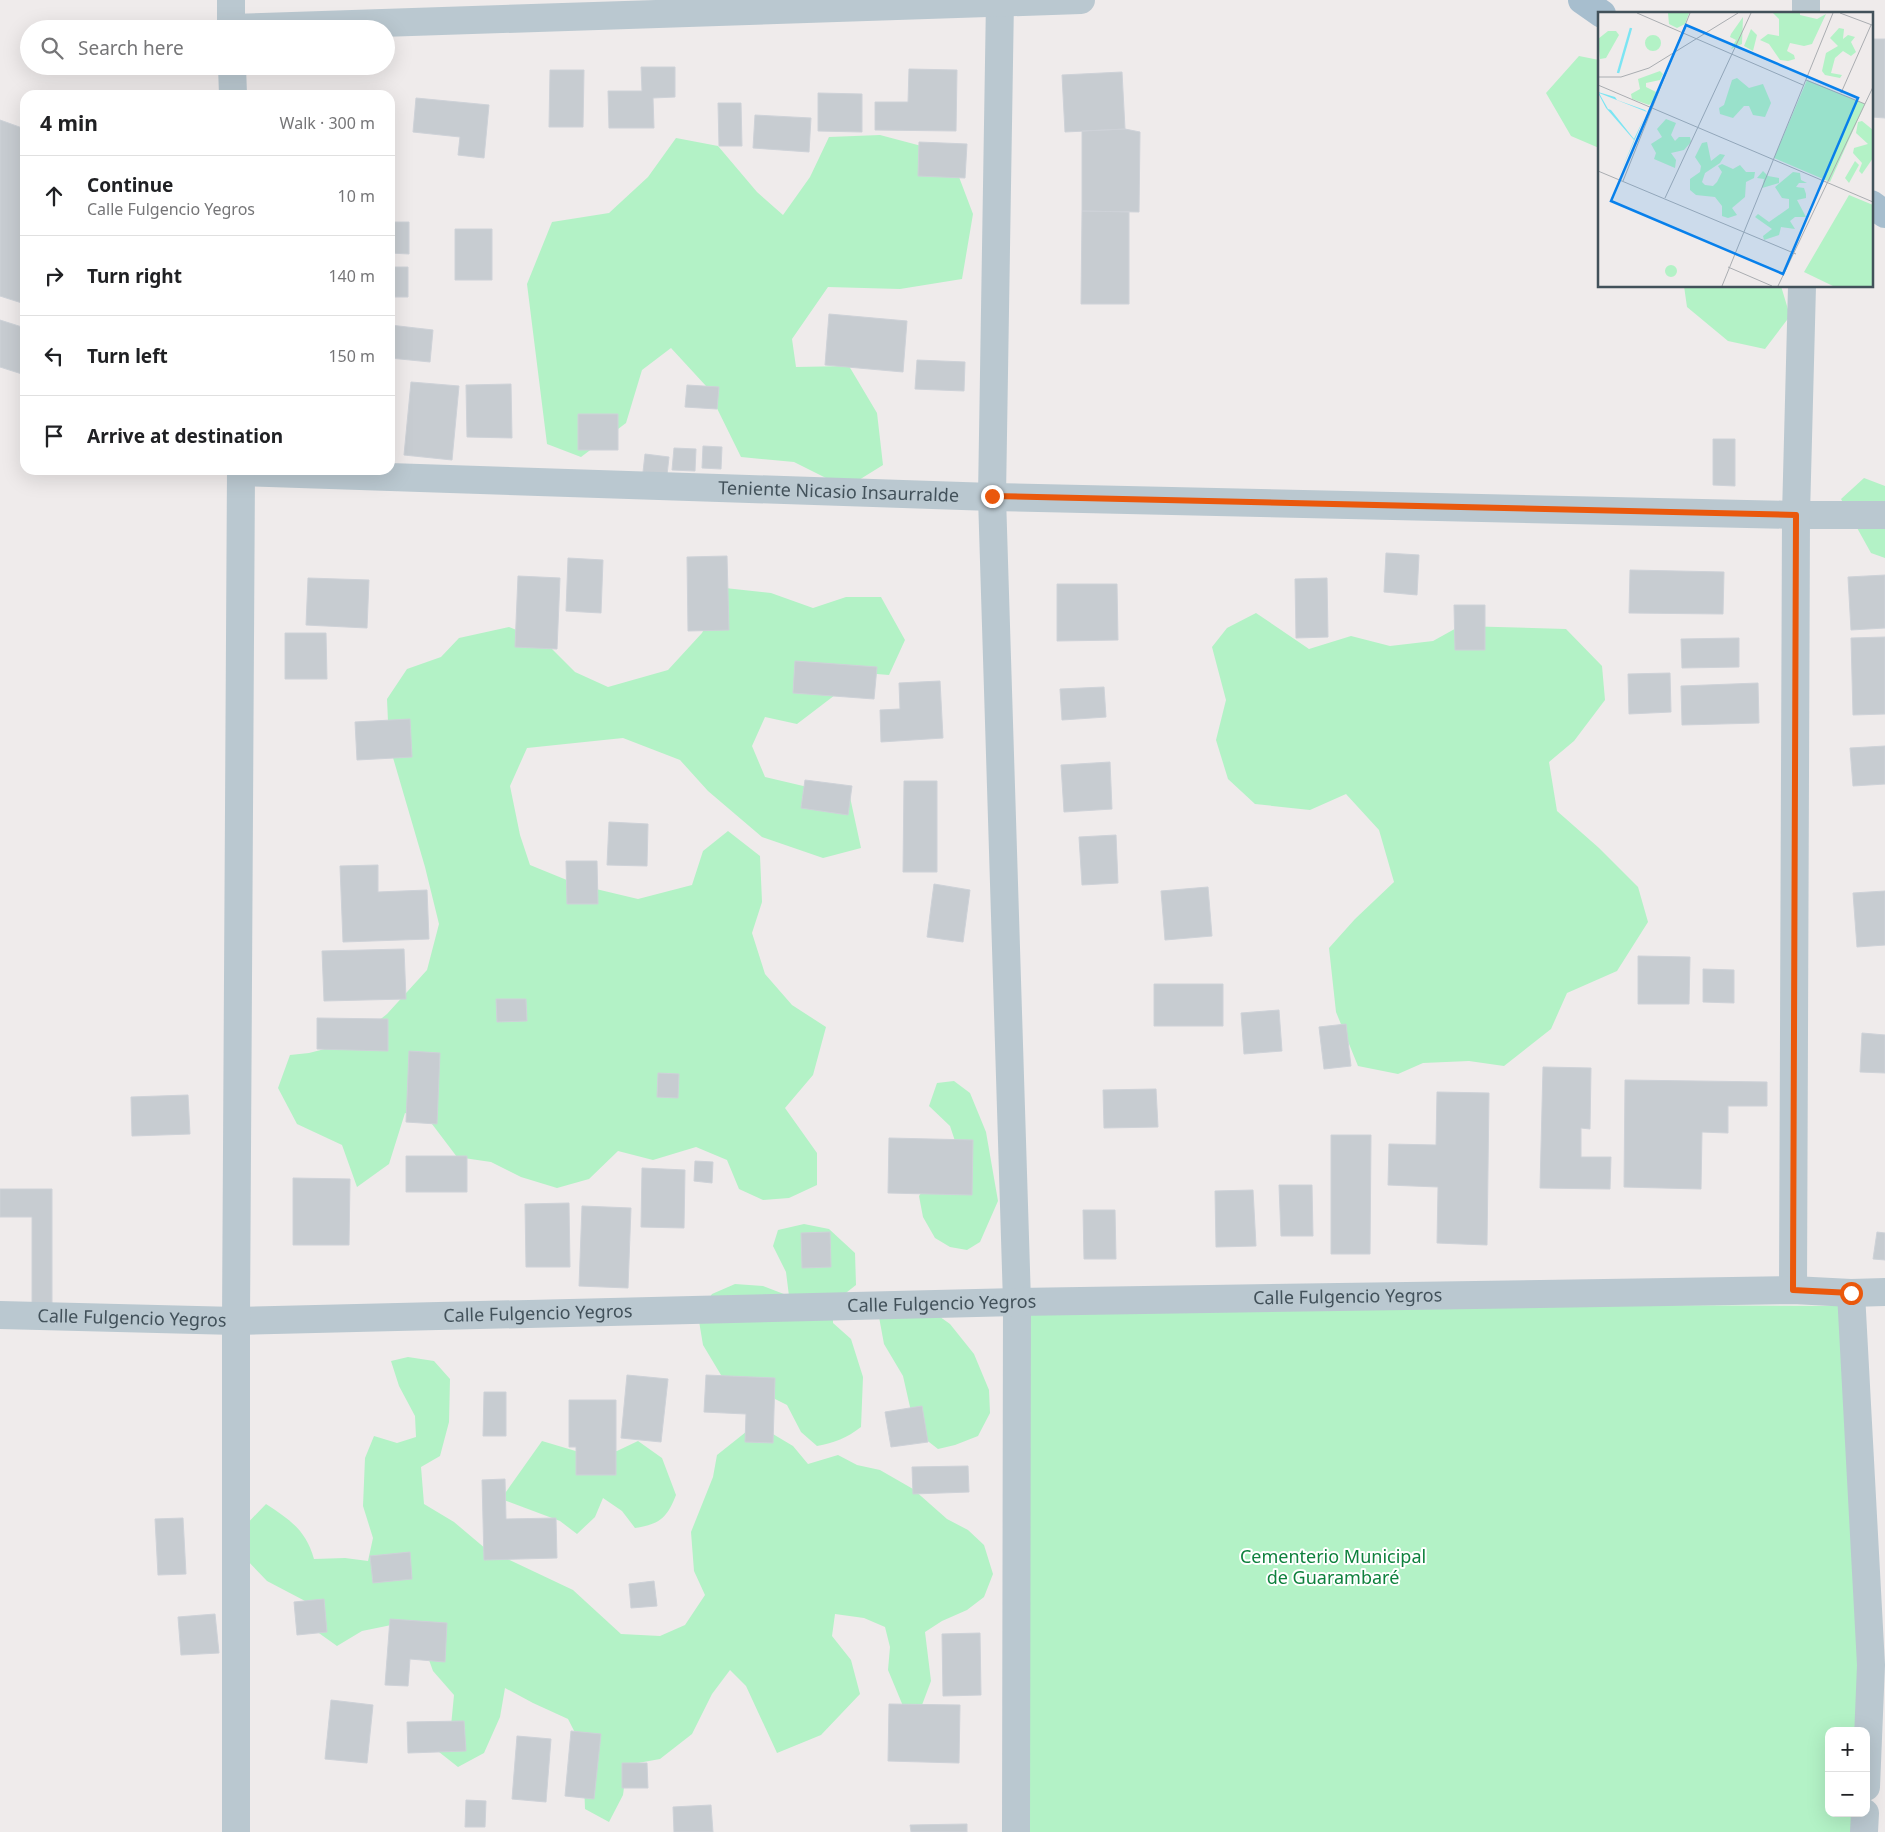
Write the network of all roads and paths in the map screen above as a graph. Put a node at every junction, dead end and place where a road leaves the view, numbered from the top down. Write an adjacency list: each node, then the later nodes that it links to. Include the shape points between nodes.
1 (231, 0): 6 (street)
2 (1081, 0): 4 (street)
3 (1582, 0): 5 (main road)
4 (1000, 2): 7 (street); 15 (street)
5 (1599, 12)
6 (231, 20)
7 (395, 22)
8 (232, 75): 9 (street)
9 (233, 90)
10 (1872, 205): 11 (main road)
11 (1885, 214)
12 (1802, 288): 16 (street)
13 (241, 475): 23 (street)
14 (361, 475): 15 (street, Teniente Nicasio Insaurralde)
15 (992, 496): 16 (street, Teniente Nicasio Insaurralde); 21 (street)
16 (1796, 515): 17 (street, Teniente Nicasio Insaurralde); 18 (street)
17 (1885, 515)
18 (1793, 1290): 20 (street, Calle Fulgencio Yegros); 21 (street, Calle Fulgencio Yegros)
19 (1885, 1292): 20 (street, Calle Fulgencio Yegros)
20 (1851, 1293): 24 (street)
21 (1017, 1302): 23 (street, Calle Fulgencio Yegros); 28 (street)
22 (0, 1315): 23 (street, Calle Fulgencio Yegros)
23 (236, 1321): 27 (street)
24 (1878, 1666): 25 (street)
25 (1867, 1772)
26 (1865, 1817): 29 (street)
27 (236, 1832)
28 (1016, 1832)
29 (1864, 1832)

